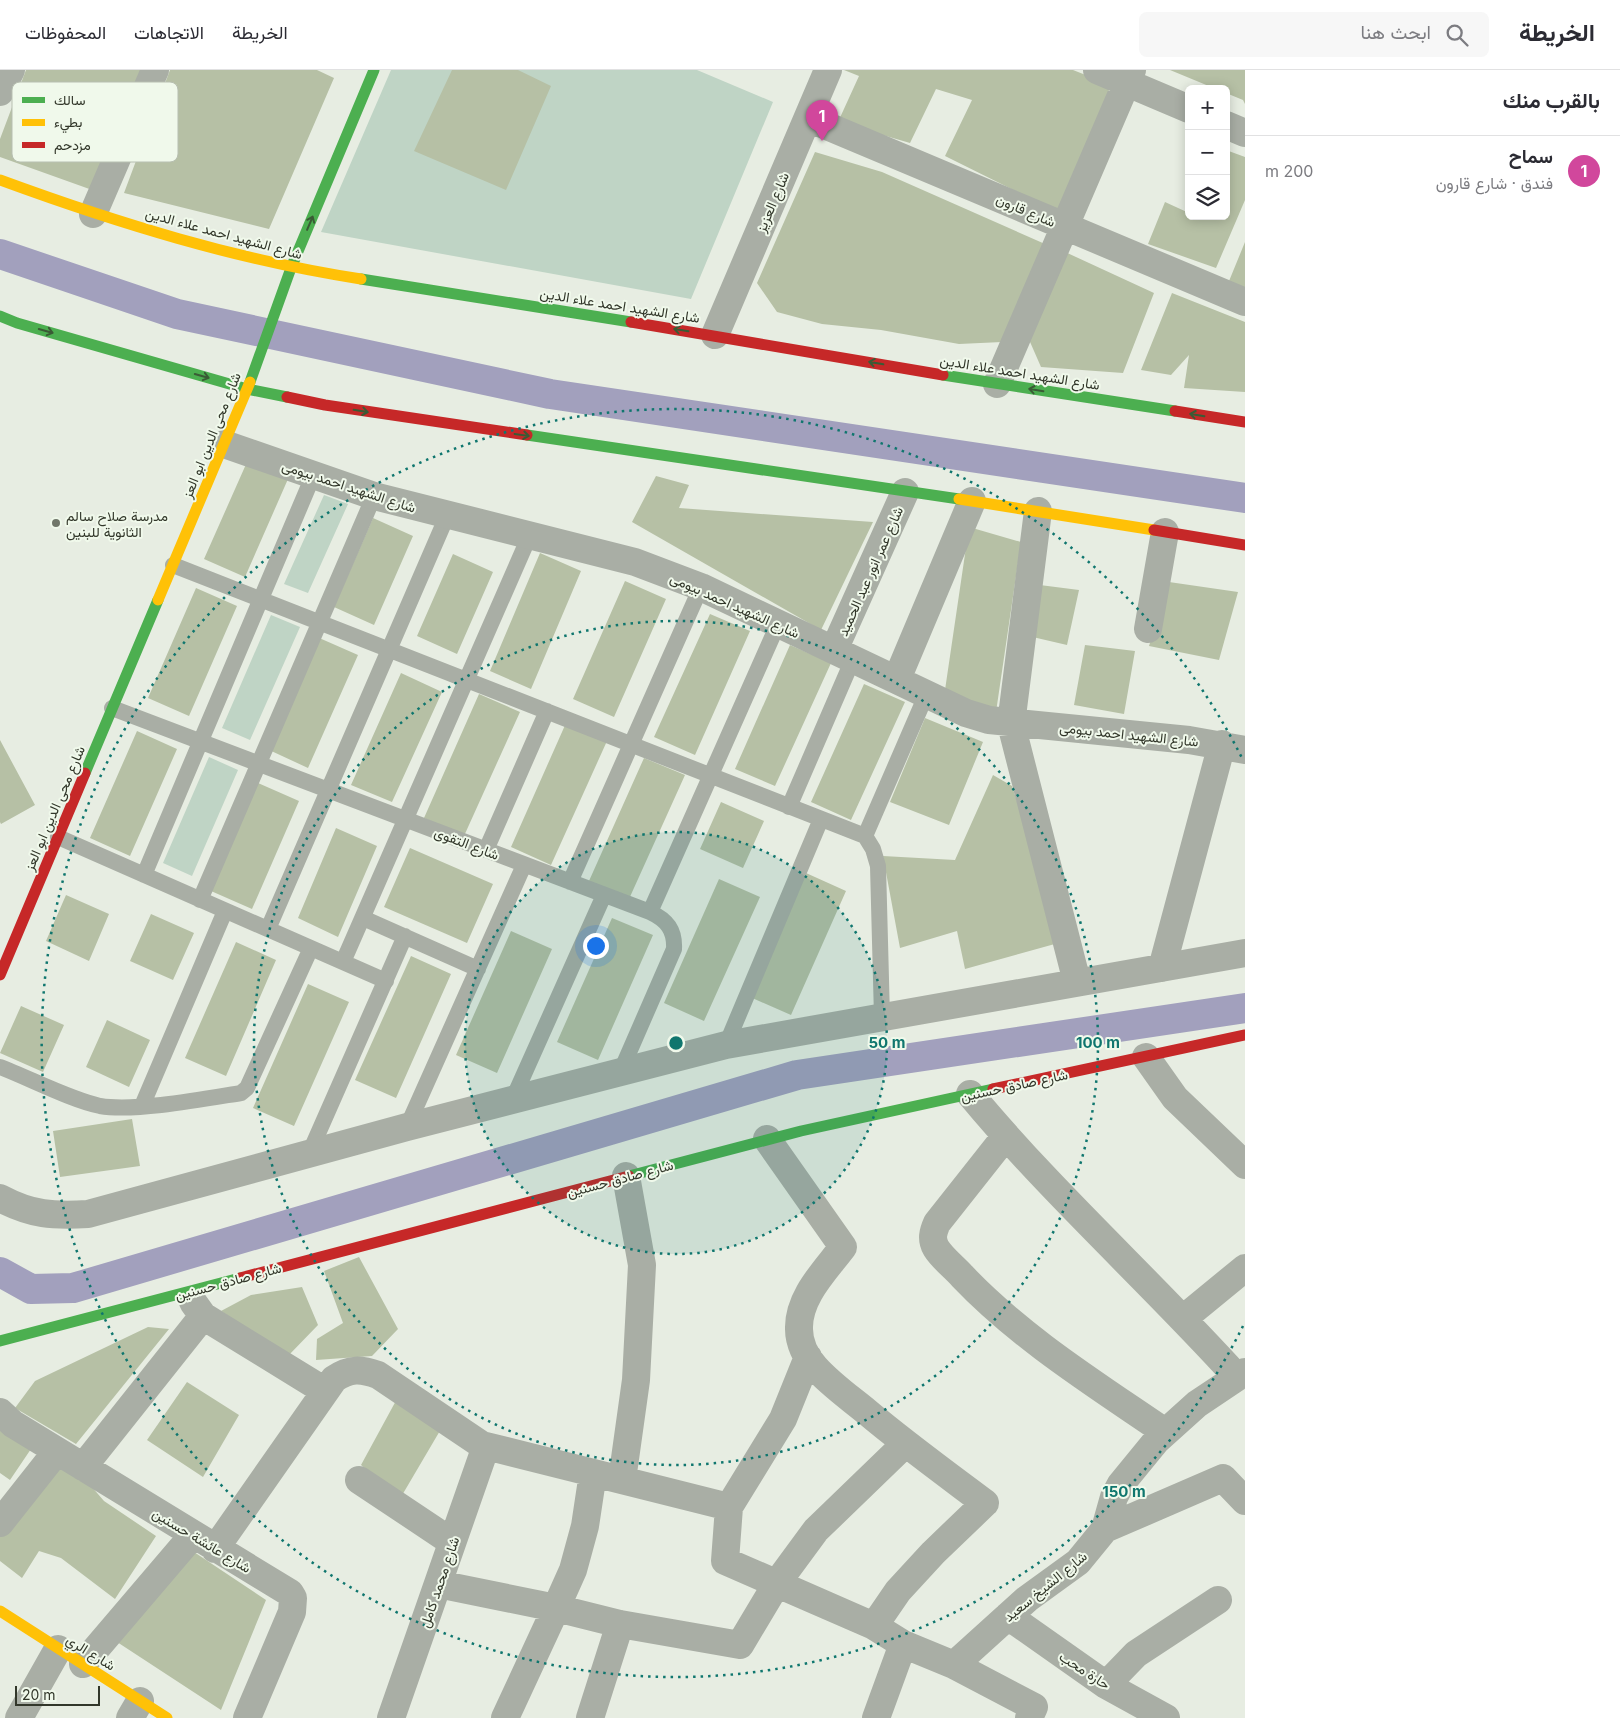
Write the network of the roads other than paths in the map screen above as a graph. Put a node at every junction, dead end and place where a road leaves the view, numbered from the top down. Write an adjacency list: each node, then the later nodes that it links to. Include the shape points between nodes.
1 (11, 70): 8 (street)
2 (156, 70): 7 (street)
3 (374, 70): 17 (street, شارع محى الدين ابو العز, one-way to 3)
4 (828, 70): 10 (street, شارع العزيز)
5 (1098, 70): 6 (street)
6 (1129, 76): 9 (street); 16 (street)
7 (151, 82)
8 (0, 92)
9 (1185, 107)
10 (808, 118): 16 (street, شارع قارون); 20 (street, شارع العزيز)
11 (1230, 127): 12 (street)
12 (1245, 133)
13 (116, 162): 15 (street)
14 (0, 180): 15 (street, شارع الشهيد احمد علاء الدين)
15 (94, 214): 17 (street, شارع الشهيد احمد علاء الدين)
16 (1064, 226): 18 (street, شارع قارون); 21 (street)
17 (292, 268): 20 (street, شارع الشهيد احمد علاء الدين, one-way to 17); 22 (street, شارع محى الدين ابو العز)
18 (1245, 302)
19 (0, 316): 22 (street, one-way to 22)
20 (715, 335): 21 (street, شارع الشهيد احمد علاء الدين, one-way to 20)
21 (997, 384): 23 (street, شارع الشهيد احمد علاء الدين, one-way to 21)
22 (247, 389): 24 (street, شارع محى الدين ابو العز); 26 (street, one-way to 26, via 354,410)
23 (1245, 422)
24 (224, 444): 25 (street, شارع الشهيد احمد بيومى); 34 (street, شارع محى الدين ابو العز)
25 (313, 476): 27 (street, شارع الشهيد احمد بيومى); 36 (lane)
26 (905, 492): 28 (street); 41 (street, شارع عمر انور عبد الحميد)
27 (374, 496): 30 (street, شارع الشهيد احمد بيومى); 37 (lane)
28 (972, 502): 29 (street); 42 (street)
29 (1038, 511): 31 (street); 47 (street)
30 (447, 516): 32 (street, شارع الشهيد احمد بيومى); 40 (lane)
31 (1165, 532): 33 (street); 39 (street)
32 (529, 537): 35 (street, شارع الشهيد احمد بيومى, via 635,562); 43 (lane)
33 (1245, 545)
34 (173, 565): 36 (lane); 45 (street, شارع محى الدين ابو العز)
35 (701, 587): 38 (street, شارع الشهيد احمد بيومى); 49 (lane)
36 (261, 599): 37 (lane); 48 (lane)
37 (320, 622): 40 (lane); 51 (lane)
38 (778, 624): 41 (street, شارع الشهيد احمد بيومى); 52 (lane)
39 (1148, 629)
40 (390, 650): 43 (lane); 53 (lane)
41 (844, 654): 42 (street, شارع الشهيد احمد بيومى); 54 (lane)
42 (897, 679): 44 (street, شارع الشهيد احمد بيومى)
43 (466, 680): 46 (lane); 56 (lane)
44 (927, 693): 47 (street, شارع الشهيد احمد بيومى, via 966,713); 57 (lane)
45 (112, 708): 48 (lane, شارع التقوى); 58 (street, شارع محى الدين ابو العز)
46 (547, 711): 49 (lane); 59 (lane)
47 (1011, 724): 50 (street, شارع الشهيد احمد بيومى); 77 (street)
48 (201, 742): 51 (lane, شارع التقوى); 61 (lane)
49 (631, 744): 52 (lane); 62 (lane)
50 (1234, 747): 74 (street)
51 (259, 764): 53 (lane, شارع التقوى); 64 (lane)
52 (711, 776): 54 (lane); 66 (lane)
53 (328, 791): 56 (lane, شارع التقوى); 68 (lane)
54 (789, 807): 55 (lane)
55 (821, 819): 57 (lane); 80 (lane)
56 (405, 820): 59 (lane, شارع التقوى); 67 (lane)
57 (865, 836): 78 (lane, via 873,848 878,866)
58 (58, 837): 61 (lane); 75 (street, شارع محى الدين ابو العز)
59 (486, 850): 60 (lane, شارع التقوى)
60 (524, 865): 62 (lane, شارع التقوى); 73 (lane)
61 (144, 875): 64 (lane)
62 (570, 882): 63 (lane, شارع التقوى)
63 (604, 895): 66 (lane, شارع التقوى); 85 (lane)
64 (200, 900): 65 (lane)
65 (225, 911): 68 (lane); 86 (lane)
66 (650, 912): 83 (lane, شارع التقوى, via 670,926 674,949)
67 (362, 918): 69 (lane); 72 (lane)
68 (268, 929): 70 (lane)
69 (406, 936): 73 (lane); 76 (lane)
70 (311, 948): 72 (lane); 86 (lane, via 244,1091)
71 (1245, 953): 74 (street)
72 (343, 962): 76 (lane)
73 (478, 968): 87 (lane)
74 (1162, 968): 77 (street)
75 (0, 975)
76 (386, 981): 90 (lane)
77 (1077, 982): 78 (street)
78 (882, 1017): 80 (street)
79 (1245, 1035): 81 (street, شارع صادق حسنين)
80 (726, 1045): 83 (street)
81 (1146, 1057): 84 (street, شارع صادق حسنين); 91 (street, via 1175,1098)
82 (0, 1067): 86 (lane, via 93,1104)
83 (620, 1073): 85 (street)
84 (970, 1094): 88 (street); 89 (street, شارع صادق حسنين)
85 (512, 1101): 87 (street)
86 (142, 1106)
87 (407, 1127): 90 (street)
88 (1005, 1137): 97 (street); 103 (street, via 936,1223 932,1236 936,1248 980,1295 1027,1334)
89 (767, 1139): 92 (street, شارع صادق حسنين); 99 (street, via 843,1247 803,1303 799,1328)
90 (309, 1154): 93 (street, via 88,1214 52,1216 21,1210)
91 (1245, 1165)
92 (626, 1176): 95 (street, شارع صادق حسنين); 110 (street, via 642,1265 636,1380)
93 (0, 1198)
94 (1245, 1268): 97 (street)
95 (187, 1292): 96 (street); 98 (street, شارع صادق حسنين)
96 (202, 1316): 101 (street); 107 (street)
97 (1184, 1318): 100 (street)
98 (0, 1341)
99 (808, 1357): 104 (street, via 841,1391); 112 (street, via 783,1419)
100 (1241, 1374): 103 (street, شارع الشيخ سعيد, via 1197,1404)
101 (325, 1391): 105 (street, via 346,1370 363,1370 378,1375); 115 (street)
102 (0, 1412): 106 (street, شارع عائشة حسنين)
103 (1165, 1432): 114 (street, شارع الشيخ سعيد, via 1121,1484)
104 (905, 1444): 117 (street, via 816,1530); 124 (street, via 985,1503 932,1553 898,1591)
105 (486, 1446): 108 (street); 116 (street, شارع محمد كامل)
106 (56, 1451): 107 (street, شارع عائشة حسنين); 113 (street)
107 (83, 1467): 115 (street, شارع عائشة حسنين)
108 (593, 1473): 110 (street); 120 (street, via 585,1526 573,1570)
109 (359, 1480): 116 (street)
110 (622, 1480): 112 (street)
111 (1245, 1501): 114 (street, via 1223,1478)
112 (729, 1507): 117 (street, via 725,1561)
113 (0, 1523)
114 (1105, 1529): 122 (street, شارع الشيخ سعيد, via 1078,1562)
115 (204, 1542): 127 (street); 133 (street, شارع عائشة حسنين, via 284,1589 293,1598 292,1612)
116 (452, 1542): 118 (street, شارع محمد كامل)
117 (777, 1583): 123 (street, via 740,1645); 124 (street)
118 (438, 1584): 120 (street); 134 (street, شارع محمد كامل)
119 (1218, 1600): 129 (street, via 1136,1654)
120 (556, 1608): 123 (street); 135 (street)
121 (0, 1611): 126 (street, شارع الري)
122 (1008, 1616): 128 (street, شارع الشيخ سعيد); 129 (street, حارة محب)
123 (620, 1624): 136 (street)
124 (874, 1626): 125 (street)
125 (903, 1644): 128 (street); 137 (street)
126 (58, 1649): 127 (street, شارع الري); 131 (street)
127 (83, 1664): 130 (street, شارع الري)
128 (954, 1664): 138 (street, via 1034,1708)
129 (1106, 1685): 139 (street, حارة محب)
130 (135, 1709): 132 (street, شارع الري)
131 (20, 1718)
132 (167, 1718)
133 (246, 1718)
134 (391, 1718)
135 (505, 1718)
136 (590, 1718)
137 (876, 1718)
138 (1029, 1718)
139 (1166, 1718)

